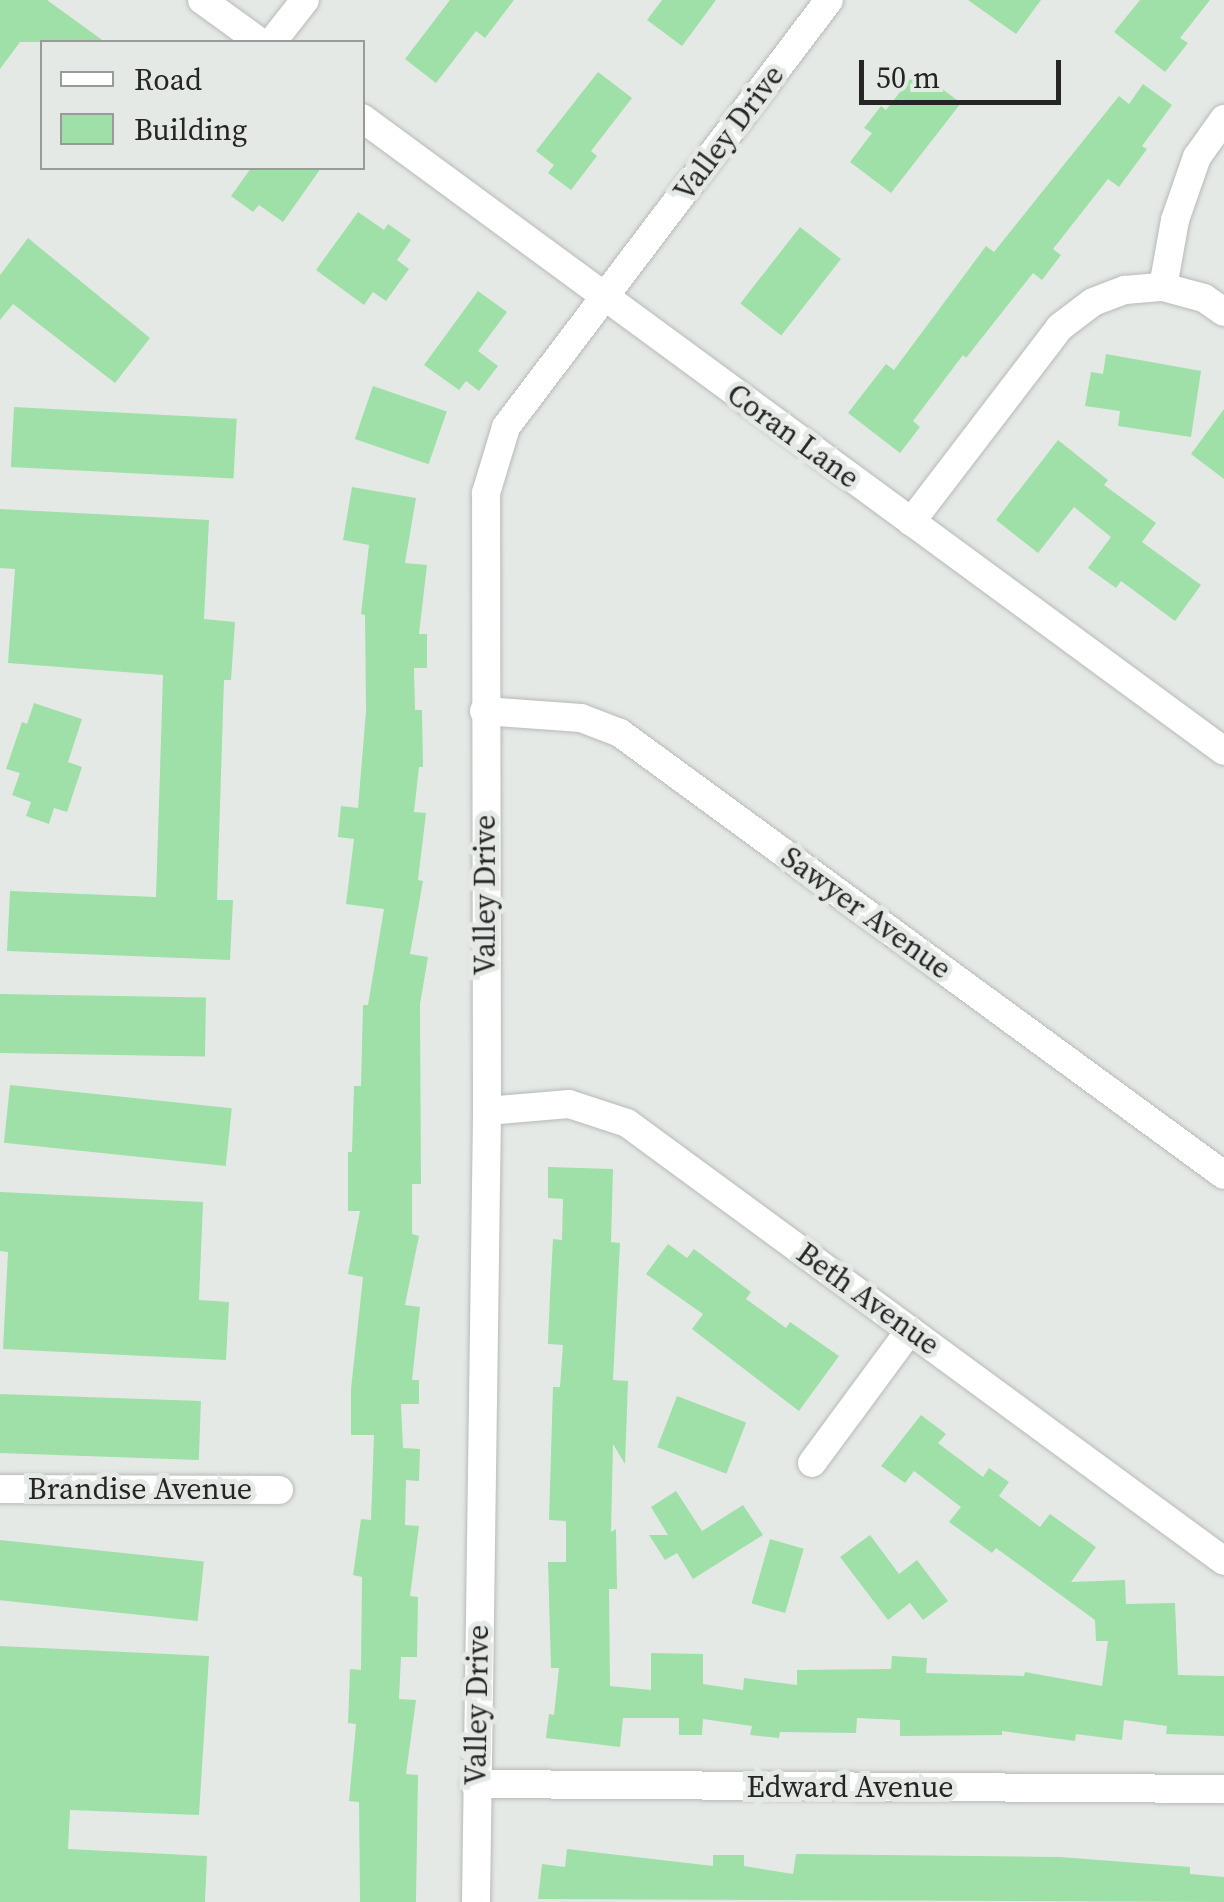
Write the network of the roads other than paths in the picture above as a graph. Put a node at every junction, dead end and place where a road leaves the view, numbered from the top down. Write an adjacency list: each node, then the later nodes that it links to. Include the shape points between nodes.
1 (202, 0): 4 (street)
2 (305, 0): 5 (street)
3 (829, 0): 9 (street, Valley Drive)
4 (257, 40)
5 (274, 40)
6 (1224, 119): 8 (street, via 1196,157)
7 (365, 120): 9 (street, Coran Lane)
8 (1163, 288): 10 (street, via 1204,298); 11 (street, via 1126,290 1092,302 1060,327)
9 (604, 297): 11 (street, Coran Lane); 12 (street, Valley Drive, via 506,427 486,493)
10 (1224, 312)
11 (911, 522): 13 (street, Coran Lane)
12 (484, 710): 14 (street, Valley Drive); 15 (street, Sawyer Avenue, via 581,718 620,733)
13 (1224, 751)
14 (487, 1110): 16 (street, Beth Avenue, via 569,1104 627,1123); 21 (street, Valley Drive)
15 (1224, 1176)
16 (910, 1330): 17 (street); 20 (street, Beth Avenue)
17 (812, 1463)
18 (0, 1489): 19 (street, Brandise Avenue)
19 (280, 1490)
20 (1224, 1561)
21 (475, 1784): 22 (street, Edward Avenue); 23 (street, Valley Drive)
22 (1224, 1790)
23 (476, 1902)

